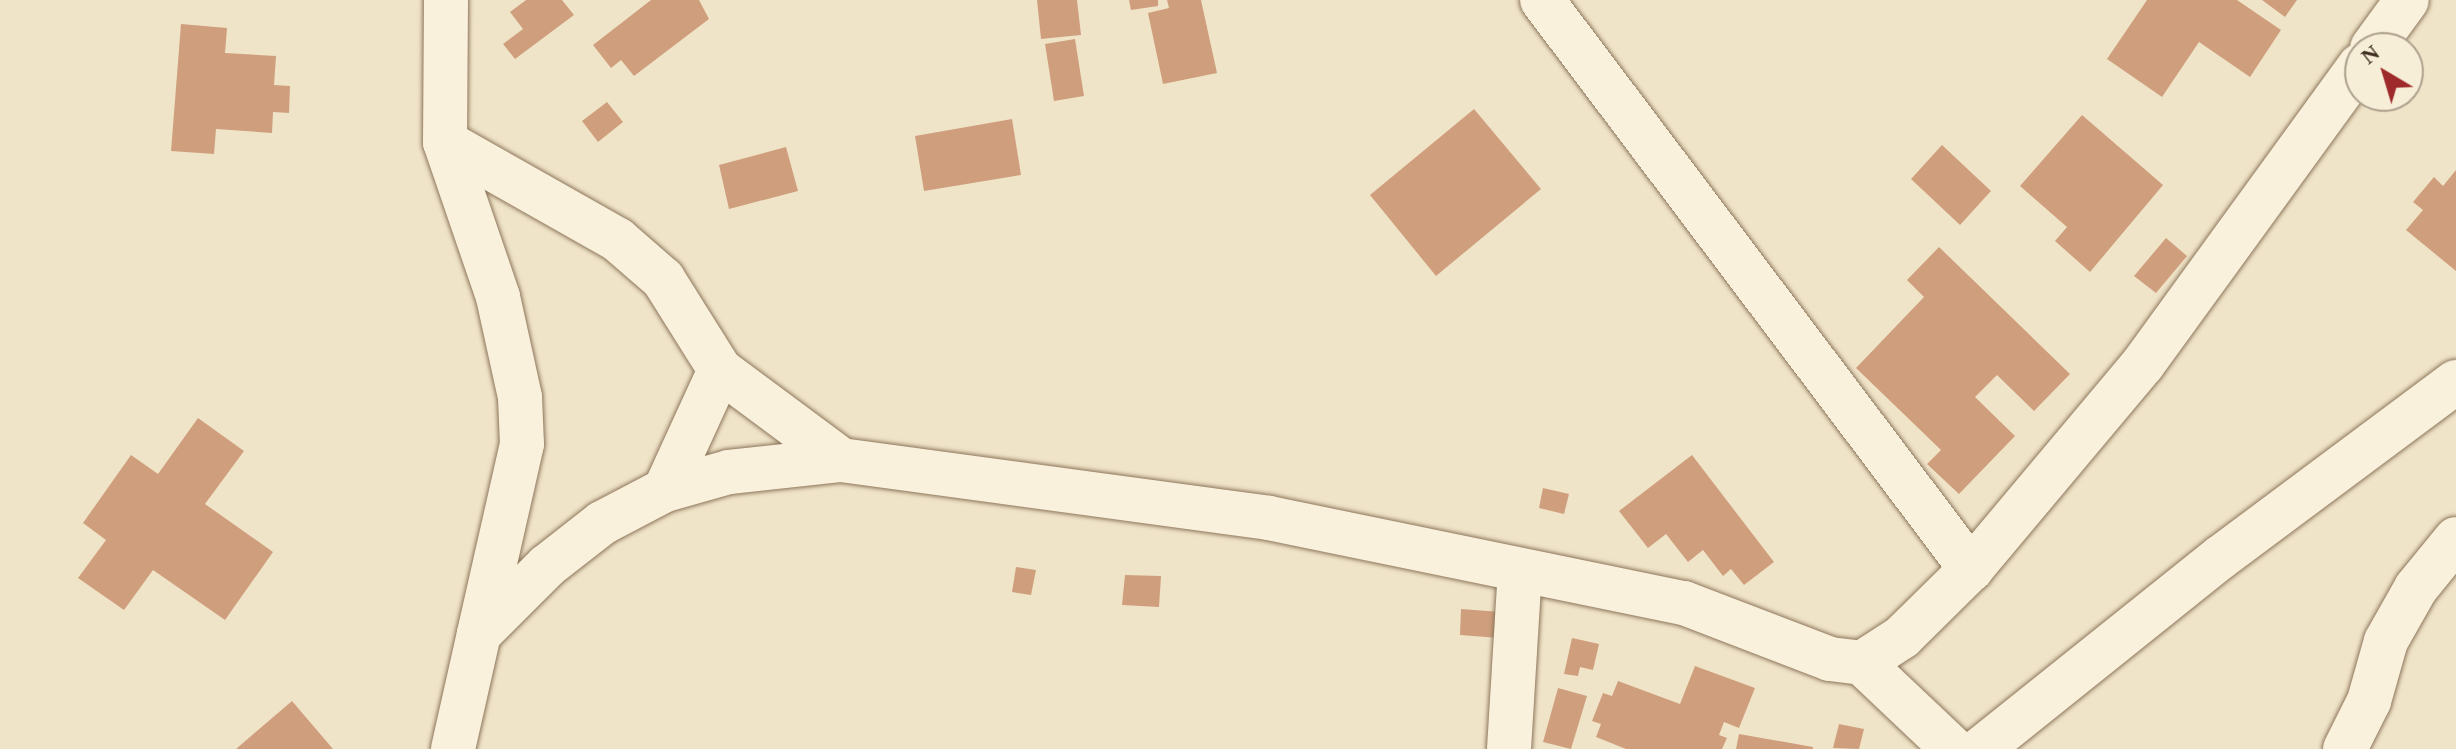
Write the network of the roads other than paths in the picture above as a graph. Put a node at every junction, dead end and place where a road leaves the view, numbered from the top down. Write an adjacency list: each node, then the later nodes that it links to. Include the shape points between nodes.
1 (446, 0): 6 (street)
2 (1542, 0): 12 (street)
3 (2407, 0): 4 (street)
4 (2384, 32)
5 (2344, 87): 12 (street, via 2143,364)
6 (445, 142): 7 (street, via 618,240 663,279); 14 (street, via 498,297 520,397 522,444)
7 (720, 370): 9 (street); 10 (street)
8 (2456, 382): 19 (street, via 2221,557)
9 (841, 460): 10 (street, via 729,472); 13 (street, via 1269,518)
10 (665, 490): 14 (street, via 602,523 547,566)
11 (2456, 539): 20 (street, via 2416,588 2386,641 2369,701)
12 (1971, 569): 15 (street, via 1902,637)
13 (1520, 571): 15 (street, via 1684,603 1830,659); 17 (street, via 1506,724)
14 (479, 634): 16 (street)
15 (1862, 663): 18 (street)
16 (453, 749)
17 (1509, 749)
18 (1953, 749)
19 (1981, 749)
20 (2345, 749)

